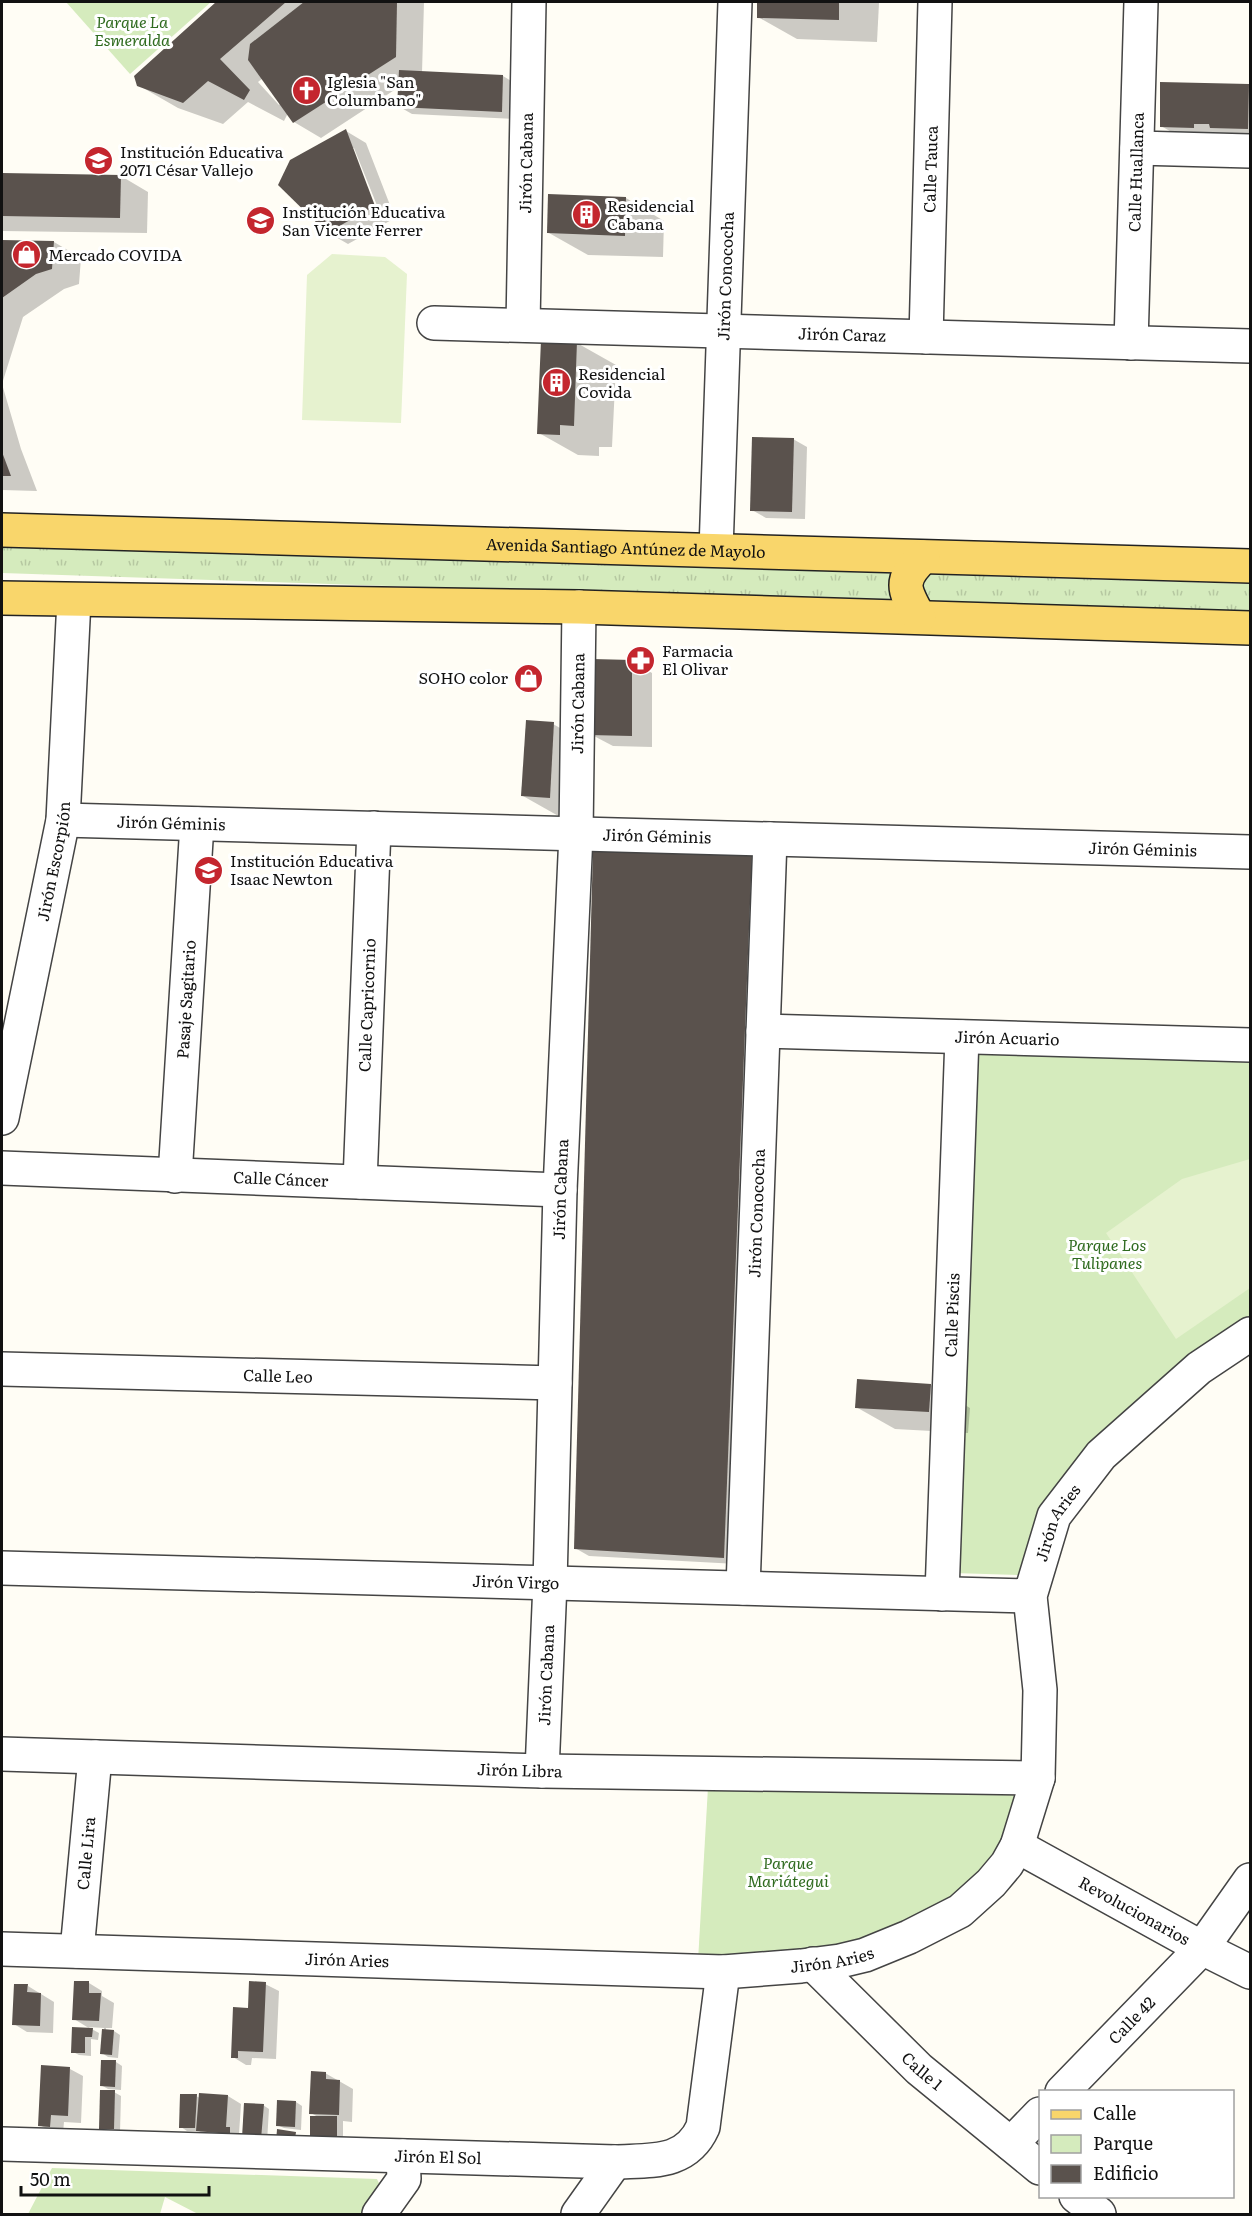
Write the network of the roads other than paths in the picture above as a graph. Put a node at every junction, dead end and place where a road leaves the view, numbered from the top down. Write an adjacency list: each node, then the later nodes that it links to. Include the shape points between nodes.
1 (529, 2): 8 (street, Jirón Cabana)
2 (735, 2): 9 (street, Jirón Conococha)
3 (934, 2): 10 (street, Calle Tauca)
4 (1141, 2): 5 (street, Calle Huallanca)
5 (1137, 148): 6 (street); 11 (street, Calle Huallanca)
6 (1251, 151)
7 (434, 323): 8 (street, Jirón Caraz)
8 (523, 326): 9 (street, Jirón Caraz)
9 (724, 332): 10 (street, Jirón Caraz); 14 (street, Jirón Conococha)
10 (926, 337): 11 (street, Jirón Caraz)
11 (1131, 343): 12 (street, Jirón Caraz)
12 (1251, 346)
13 (2, 530): 14 (main road, Avenida Santiago Antúnez de Mayolo)
14 (716, 550): 15 (main road, Avenida Santiago Antúnez de Mayolo)
15 (886, 556): 16 (main road, Avenida Santiago Antúnez de Mayolo); 21 (main road, via 897,571 899,587 895,602)
16 (923, 557): 17 (main road, Avenida Santiago Antúnez de Mayolo); 22 (main road, via 909,570 905,586)
17 (1251, 566)
18 (2, 598): 19 (main road)
19 (74, 600): 20 (main road); 24 (street, Jirón Escorpión)
20 (579, 607): 21 (main road); 27 (street, Jirón Cabana)
21 (884, 617): 22 (main road)
22 (919, 617): 23 (main road)
23 (1251, 627)
24 (63, 820): 25 (street, Jirón Géminis); 33 (street, Jirón Escorpión)
25 (198, 824): 26 (street, Jirón Géminis); 35 (street, Pasaje Sagitario)
26 (374, 828): 27 (street, Jirón Géminis); 36 (street, Calle Capricornio)
27 (576, 834): 28 (street, Jirón Géminis); 37 (street, Jirón Cabana)
28 (770, 839): 29 (street, Jirón Géminis); 30 (street, Jirón Conococha)
29 (1251, 852)
30 (763, 1031): 31 (street, Jirón Acuario); 43 (street, Jirón Conococha)
31 (962, 1037): 32 (street, Jirón Acuario); 44 (street, Calle Piscis)
32 (1251, 1045)
33 (2, 1118)
34 (2, 1168): 35 (street, Calle Cáncer)
35 (175, 1176): 36 (street, Calle Cáncer)
36 (360, 1182): 37 (street, Calle Cáncer)
37 (560, 1190): 40 (street, Jirón Cabana)
38 (1251, 1334): 45 (street, Jirón Aries, via 1199,1368 1101,1455 1054,1516)
39 (2, 1369): 40 (street, Calle Leo)
40 (555, 1383): 42 (street, Jirón Cabana)
41 (2, 1568): 42 (street, Jirón Virgo)
42 (550, 1583): 43 (street, Jirón Virgo); 48 (street, Jirón Cabana)
43 (744, 1588): 44 (street, Jirón Virgo)
44 (942, 1594): 45 (street, Jirón Virgo)
45 (1030, 1596): 49 (street, Jirón Aries, via 1040,1690)
46 (2, 1754): 47 (street, Jirón Libra)
47 (95, 1757): 48 (street, Jirón Libra); 54 (street, Calle Lira)
48 (542, 1772): 49 (street, Jirón Libra)
49 (1038, 1778): 50 (street, Jirón Aries)
50 (1017, 1846): 52 (street, Revolucionarios); 55 (street, Jirón Aries, via 991,1883 960,1911 865,1955)
51 (1251, 1880): 52 (street, Calle 42)
52 (1202, 1948): 57 (street, Revolucionarios); 58 (street, Calle 42)
53 (2, 1949): 54 (street, Jirón Aries)
54 (77, 1952): 56 (street, Jirón Aries)
55 (813, 1964): 56 (street, Jirón Aries); 61 (street, Calle 1, via 919,2069)
56 (723, 1971): 63 (street, Jirón El Sol, via 700,2134 681,2154 669,2158)
57 (1251, 1972)
58 (1063, 2090)
59 (1039, 2116): 61 (street)
60 (2, 2144): 62 (street, Jirón El Sol)
61 (1011, 2144): 64 (street, Calle 1)
62 (403, 2156): 63 (street, Jirón El Sol); 66 (street, via 404,2179)
63 (615, 2162): 67 (street)
64 (1039, 2166)
65 (1079, 2198): 68 (street)
66 (380, 2214)
67 (578, 2214)
68 (1099, 2214)

